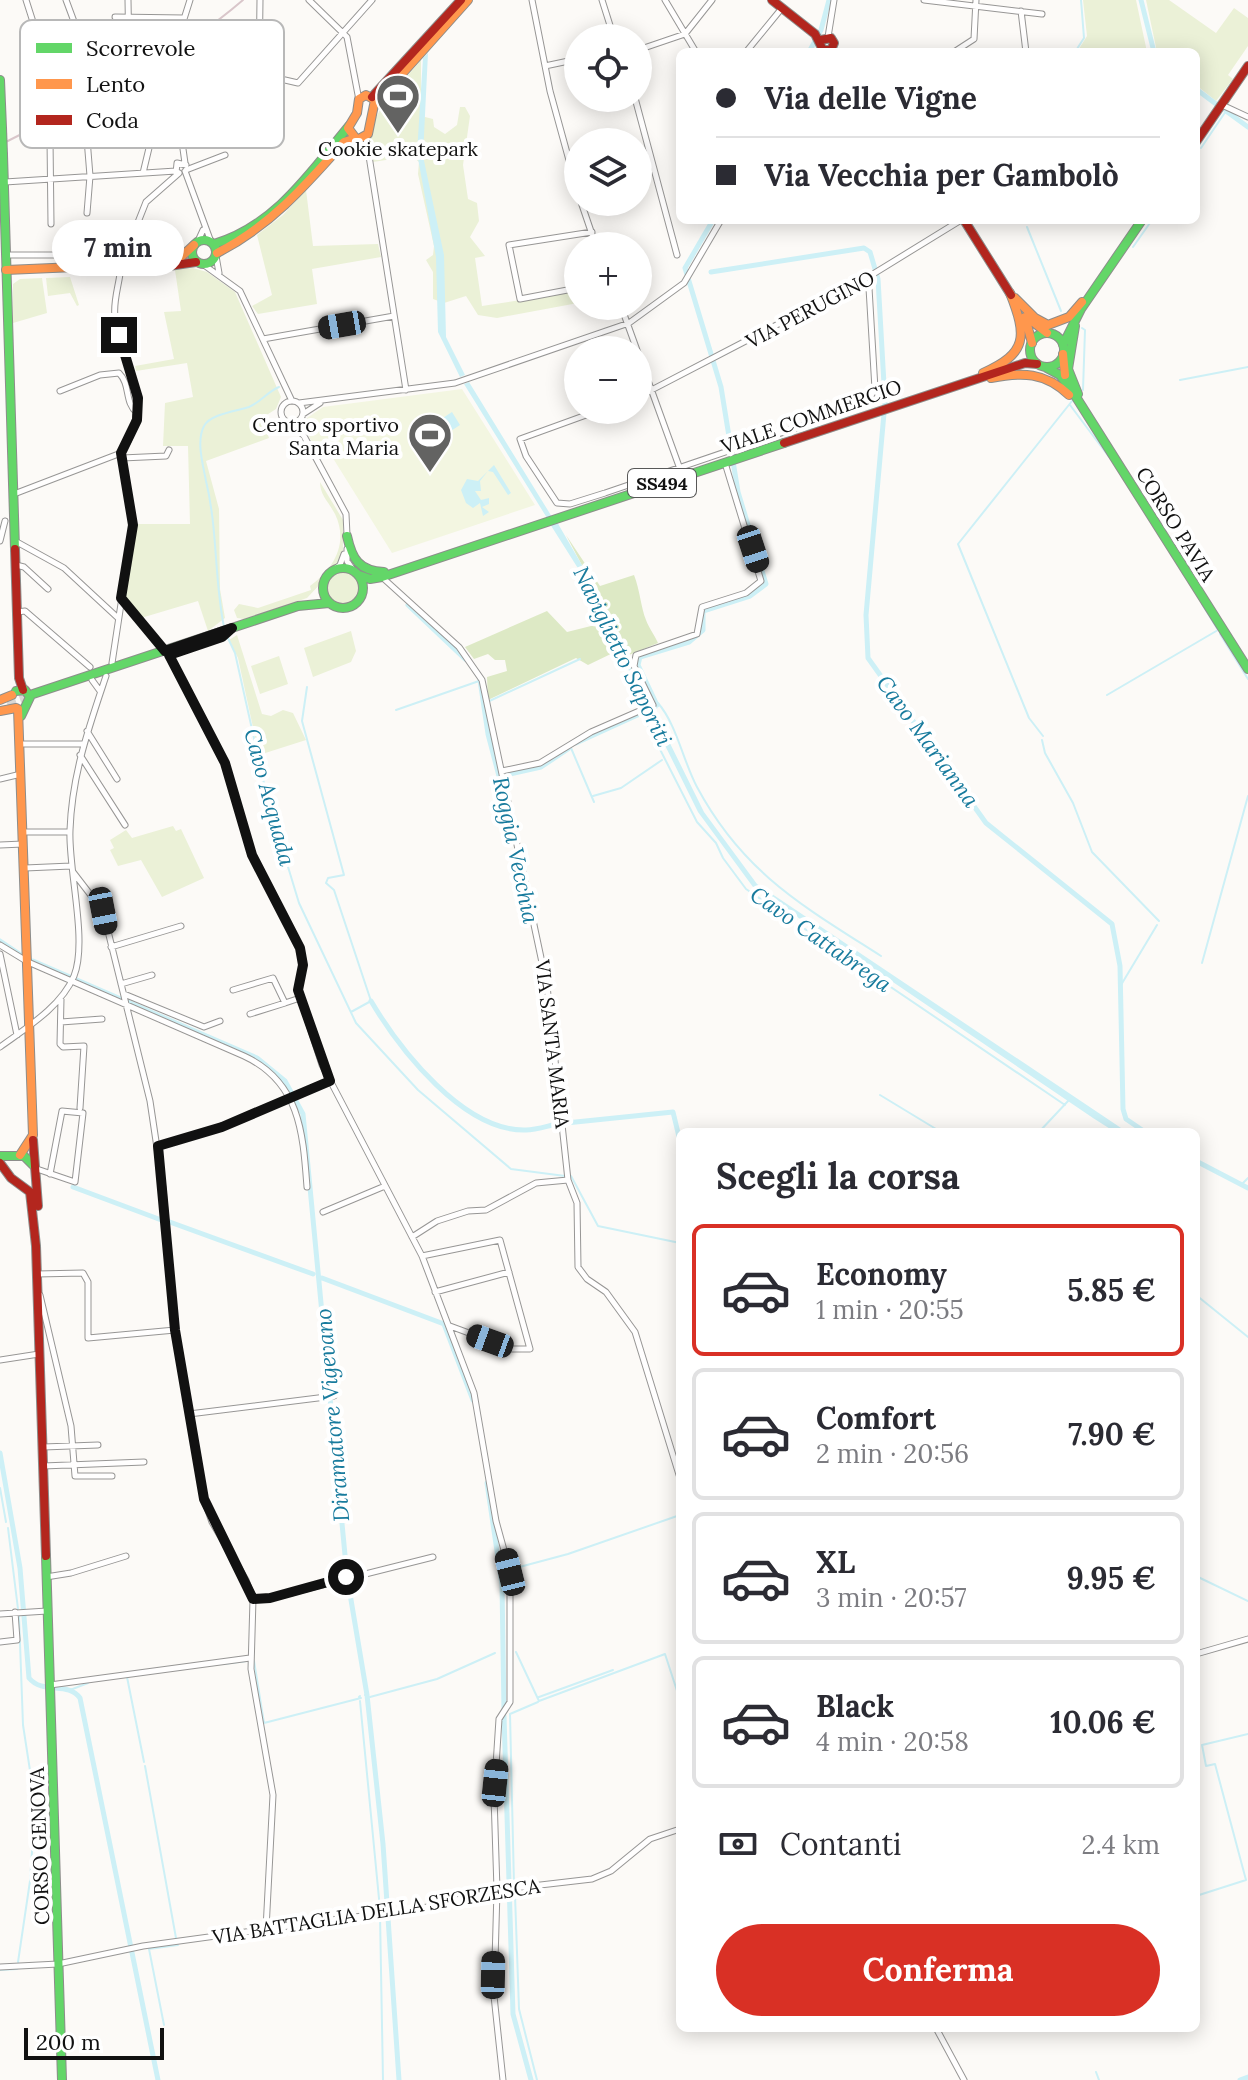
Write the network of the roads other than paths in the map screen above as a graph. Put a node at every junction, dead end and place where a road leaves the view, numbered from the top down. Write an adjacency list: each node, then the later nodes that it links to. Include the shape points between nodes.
1 (26, 0): 25 (street)
2 (66, 0): 26 (street)
3 (128, 0): 22 (street)
4 (190, 0): 24 (street)
5 (260, 0): 28 (street)
6 (309, 0): 30 (street)
7 (361, 0): 19 (street)
8 (372, 0): 19 (street)
9 (461, 0): 34 (main road)
10 (468, 0): 34 (main road)
11 (532, 0): 40 (street)
12 (602, 0): 29 (street)
13 (665, 0): 31 (street)
14 (712, 0): 31 (street)
15 (834, 0): 32 (street)
16 (924, 0): 18 (street)
17 (776, 2): 32 (main road); 36 (street)
18 (976, 3): 20 (street); 37 (street, via 974,39)
19 (366, 6): 30 (street)
20 (1021, 11): 21 (street); 38 (street)
21 (1042, 14)
22 (130, 15): 23 (street); 24 (street); 27 (street)
23 (115, 17)
24 (184, 18)
25 (32, 20)
26 (73, 20)
27 (130, 20)
28 (260, 20)
29 (610, 24)
30 (344, 31): 43 (street, via 298,83); 44 (street, via 355,85)
31 (685, 34): 33 (street); 35 (street)
32 (821, 42)
33 (652, 45)
34 (425, 46): 44 (main road)
35 (694, 48)
36 (748, 48)
37 (960, 48)
38 (1026, 48)
39 (564, 62): 40 (street)
40 (545, 66): 51 (street)
41 (1248, 66): 45 (main road)
42 (0, 80): 57 (main road, bridge)
43 (284, 80)
44 (368, 99): 48 (main road); 50 (main road)
45 (1222, 105): 47 (street); 49 (main road)
46 (639, 112): 78 (street)
47 (1248, 117)
48 (349, 126): 50 (main road, via 348,134); 76 (main road, via 267,216)
49 (1200, 136)
50 (359, 138): 76 (main road, via 344,142 270,221); 93 (street, via 367,153)
51 (564, 139)
52 (50, 148): 62 (street)
53 (88, 148): 61 (street)
54 (148, 148): 60 (street)
55 (181, 148): 58 (street)
56 (225, 155): 58 (street, via 199,168)
57 (2, 156): 63 (main road)
58 (180, 169): 59 (street); 64 (street); 72 (street)
59 (158, 173): 60 (street); 64 (street)
60 (142, 174): 61 (street)
61 (90, 176): 62 (street); 65 (street)
62 (51, 178): 63 (street); 67 (street)
63 (4, 182): 77 (main road)
64 (166, 183): 80 (street, via 137,218)
65 (87, 213)
66 (586, 216): 73 (street)
67 (51, 224)
68 (719, 224): 95 (street, via 684,283)
69 (956, 224): 87 (street, VIA PERUGINO)
70 (966, 224): 90 (main road)
71 (1139, 224): 82 (main road, SS494)
72 (204, 225): 75 (street); 76 (street)
73 (592, 232)
74 (564, 236): 89 (street, via 509,245 520,299)
75 (196, 243): 76 (main road); 81 (main road, via 193,257); 83 (main road, via 183,257 145,264)
76 (214, 249): 81 (main road); 86 (street)
77 (4, 252): 79 (street, via 61,252); 83 (main road); 84 (main road)
78 (677, 255)
79 (71, 260)
80 (123, 260)
81 (200, 263): 83 (main road); 86 (street)
82 (1112, 264): 90 (main road, via 1069,317 1056,325 1035,318); 92 (main road, SS494); 116 (main road, via 1076,325 1069,359 1071,378)
83 (22, 271): 84 (main road); 88 (main road)
84 (6, 272): 88 (main road)
85 (120, 274): 110 (street, via 115,318)
86 (219, 274): 97 (street, via 240,291)
87 (865, 279): 105 (street, VIA PERUGINO); 112 (street, via 874,396)
88 (7, 289): 123 (main road)
89 (564, 291)
90 (1010, 293): 91 (main road); 102 (main road, via 1024,329 1020,349 995,368)
91 (1020, 309): 96 (main road); 98 (main road)
92 (1081, 309): 96 (main road, SS494); 99 (main road, SS494)
93 (394, 316): 97 (street); 103 (street)
94 (628, 320): 95 (street)
95 (629, 323): 103 (street, via 464,380); 105 (street)
96 (1050, 334): 98 (main road, SS494); 99 (main road)
97 (263, 339): 108 (street)
98 (1031, 346): 100 (main road); 101 (main road, VIALE COMMERCIO / SS494, via 1011,365)
99 (1063, 350): 100 (main road, SS494, via 1055,365); 106 (main road, via 1064,373)
100 (1041, 365): 101 (main road, VIALE COMMERCIO / SS494, via 1025,363); 106 (main road, via 1060,375)
101 (977, 378): 102 (main road, VIALE COMMERCIO / SS494)
102 (946, 388): 115 (main road, VIALE COMMERCIO / SS494); 116 (main road, via 1016,372 1039,373 1059,385)
103 (406, 390): 107 (street)
104 (60, 391): 110 (street, via 119,373 129,405)
105 (654, 391): 121 (street)
106 (1076, 397): 116 (main road, CORSO PAVIA)
107 (324, 401): 109 (street); 111 (street)
108 (289, 402): 109 (street); 113 (street, via 281,416)
109 (299, 403): 111 (street)
110 (138, 414): 119 (street)
111 (303, 415): 113 (street); 117 (street)
112 (828, 417): 115 (main road); 120 (street)
113 (291, 423): 117 (street)
114 (564, 423): 122 (street, via 520,439 526,456 560,504)
115 (842, 423): 120 (main road, VIALE COMMERCIO / SS494)
116 (1093, 423): 145 (main road, CORSO PAVIA)
117 (304, 436): 126 (street, via 346,514)
118 (169, 450): 119 (street, via 166,456)
119 (122, 456): 123 (street); 137 (street, via 133,525)
120 (730, 457): 121 (street); 124 (main road, VIALE COMMERCIO / SS494); 155 (street, via 761,581 746,593 702,607 697,634 636,655 634,666 650,707 591,732 540,763)
121 (680, 469): 122 (street)
122 (605, 493): 124 (main road)
123 (13, 494): 125 (main road)
124 (596, 506): 129 (main road, VIALE COMMERCIO / SS494)
125 (6, 521): 127 (street); 128 (main road)
126 (347, 538): 129 (main road, via 351,557 364,571); 131 (street, via 343,560); 132 (street, via 347,561)
127 (0, 541)
128 (15, 541): 130 (main road); 141 (street, via 64,568)
129 (430, 561): 133 (main road, VIALE COMMERCIO / SS494)
130 (16, 565): 135 (street); 140 (main road)
131 (332, 571): 132 (main road, VIALE COMMERCIO / SS494); 134 (main road, VIALE COMMERCIO / SS494)
132 (356, 573): 133 (main road, VIALE COMMERCIO / SS494); 136 (main road)
133 (382, 577): 136 (main road, VIALE COMMERCIO / SS494); 155 (street, VIA SANTA MARIA, via 469,659 482,680)
134 (322, 587): 138 (main road); 139 (main road, VIALE COMMERCIO / SS494)
135 (48, 589)
136 (363, 595): 138 (main road, VIALE COMMERCIO / SS494, via 346,609)
137 (121, 598): 141 (street); 142 (street)
138 (329, 603): 139 (main road, VIALE COMMERCIO / SS494)
139 (298, 606): 142 (main road, VIALE COMMERCIO / SS494)
140 (17, 612): 144 (street, via 25,611); 149 (main road)
141 (119, 618): 143 (street)
142 (167, 653): 143 (main road); 146 (main road); 149 (main road, VIALE COMMERCIO / SS494); 174 (street, via 225,763 252,855 300,948)
143 (112, 663): 149 (main road)
144 (90, 667)
145 (1248, 669)
146 (106, 676): 147 (main road); 148 (street)
147 (92, 680): 148 (street); 149 (main road)
148 (100, 692): 150 (street)
149 (16, 702): 151 (main road)
150 (87, 731): 152 (street); 157 (street)
151 (21, 744): 152 (street); 154 (main road)
152 (82, 744): 153 (street)
153 (79, 754): 158 (street); 160 (street)
154 (22, 774): 156 (street); 159 (main road)
155 (502, 774): 196 (street, VIA SANTA MARIA, via 547,986)
156 (0, 779)
157 (117, 779)
158 (125, 825)
159 (24, 832): 160 (street); 161 (main road)
160 (69, 832): 164 (street)
161 (24, 844): 162 (street); 163 (main road)
162 (0, 845)
163 (25, 868): 164 (street); 169 (main road)
164 (72, 869): 167 (street, via 103,911); 171 (street, via 77,947)
165 (181, 926): 167 (street)
166 (0, 945): 169 (street)
167 (111, 947): 172 (street)
168 (0, 954): 183 (street)
169 (28, 962): 171 (street); 182 (main road)
170 (152, 975): 172 (street)
171 (72, 979): 175 (street); 176 (street)
172 (121, 984): 176 (street)
173 (233, 990): 177 (street, via 273,978)
174 (300, 998): 177 (street); 185 (street)
175 (61, 999): 181 (street); 182 (street)
176 (125, 1000): 180 (street, via 204,1027); 186 (street, via 251,1060); 189 (street)
177 (285, 1003): 178 (street)
178 (250, 1014)
179 (102, 1019): 181 (street)
180 (220, 1021)
181 (61, 1022): 187 (street, via 60,1044 84,1046)
182 (30, 1025): 183 (street); 188 (main road)
183 (17, 1035): 184 (street)
184 (0, 1047)
185 (330, 1081): 186 (street); 198 (street)
186 (294, 1098): 189 (street); 199 (street, via 302,1125)
187 (80, 1108)
188 (33, 1135): 191 (main road); 193 (main road)
189 (158, 1146): 209 (street)
190 (0, 1156): 191 (main road)
191 (17, 1156): 193 (main road); 194 (main road)
192 (0, 1163): 194 (main road)
193 (33, 1167): 195 (street); 197 (main road, via 31,1177); 202 (main road)
194 (7, 1171): 197 (main road)
195 (50, 1174): 195 (street, via 75,1182 83,1113 62,1111)
196 (568, 1180): 201 (street, via 536,1183 486,1210 437,1221); 219 (street, VIA SANTA MARIA, via 577,1203 578,1267 606,1292 635,1332)
197 (21, 1182): 202 (main road, CORSO GENOVA, via 32,1199)
198 (385, 1186): 200 (street); 201 (street)
199 (307, 1187)
200 (323, 1212)
201 (412, 1237): 203 (street)
202 (36, 1246): 205 (main road, CORSO GENOVA)
203 (422, 1256): 204 (street, via 496,1238); 207 (street)
204 (509, 1272): 207 (street); 208 (street, via 530,1349 512,1349)
205 (37, 1274): 206 (main road, CORSO GENOVA); 209 (street, via 87,1277 88,1338)
206 (37, 1288): 210 (main road, CORSO GENOVA); 215 (street)
207 (435, 1292): 208 (street)
208 (449, 1326): 235 (street, via 478,1404 512,1587 510,1702 499,1719 494,1796)
209 (175, 1330): 213 (street)
210 (40, 1354): 211 (street); 216 (main road, CORSO GENOVA)
211 (0, 1360)
212 (334, 1396): 213 (street)
213 (189, 1414): 225 (street, via 208,1514)
214 (98, 1445): 215 (street)
215 (74, 1446): 216 (street); 218 (street)
216 (43, 1447): 220 (main road, CORSO GENOVA)
217 (144, 1462): 218 (street)
218 (74, 1465): 220 (street); 221 (street, via 77,1478)
219 (676, 1465)
220 (43, 1466): 224 (main road, CORSO GENOVA)
221 (112, 1476)
222 (126, 1556): 224 (street)
223 (433, 1557): 225 (street)
224 (46, 1577): 226 (main road, CORSO GENOVA)
225 (253, 1599): 232 (street)
226 (47, 1611): 227 (street); 233 (main road, CORSO GENOVA)
227 (21, 1612): 228 (street); 230 (street, via 17,1640)
228 (0, 1614)
229 (1248, 1639): 231 (street)
230 (0, 1642)
231 (1200, 1653)
232 (250, 1658): 233 (street); 236 (street, via 273,1795)
233 (50, 1687): 237 (main road, CORSO GENOVA)
234 (676, 1830): 235 (street, VIA BATTAGLIA DELLA SFORZESCA, via 650,1839 611,1871 592,1879)
235 (497, 1890): 236 (street, VIA BATTAGLIA DELLA SFORZESCA, via 428,1907); 241 (street, via 494,1996)
236 (266, 1929): 237 (street, VIA BATTAGLIA DELLA SFORZESCA)
237 (58, 1964): 238 (street, VIA BATTAGLIA DELLA SFORZESCA); 240 (main road, CORSO GENOVA)
238 (0, 1967)
239 (938, 2032): 242 (street)
240 (62, 2080)
241 (503, 2080)
242 (964, 2080)

